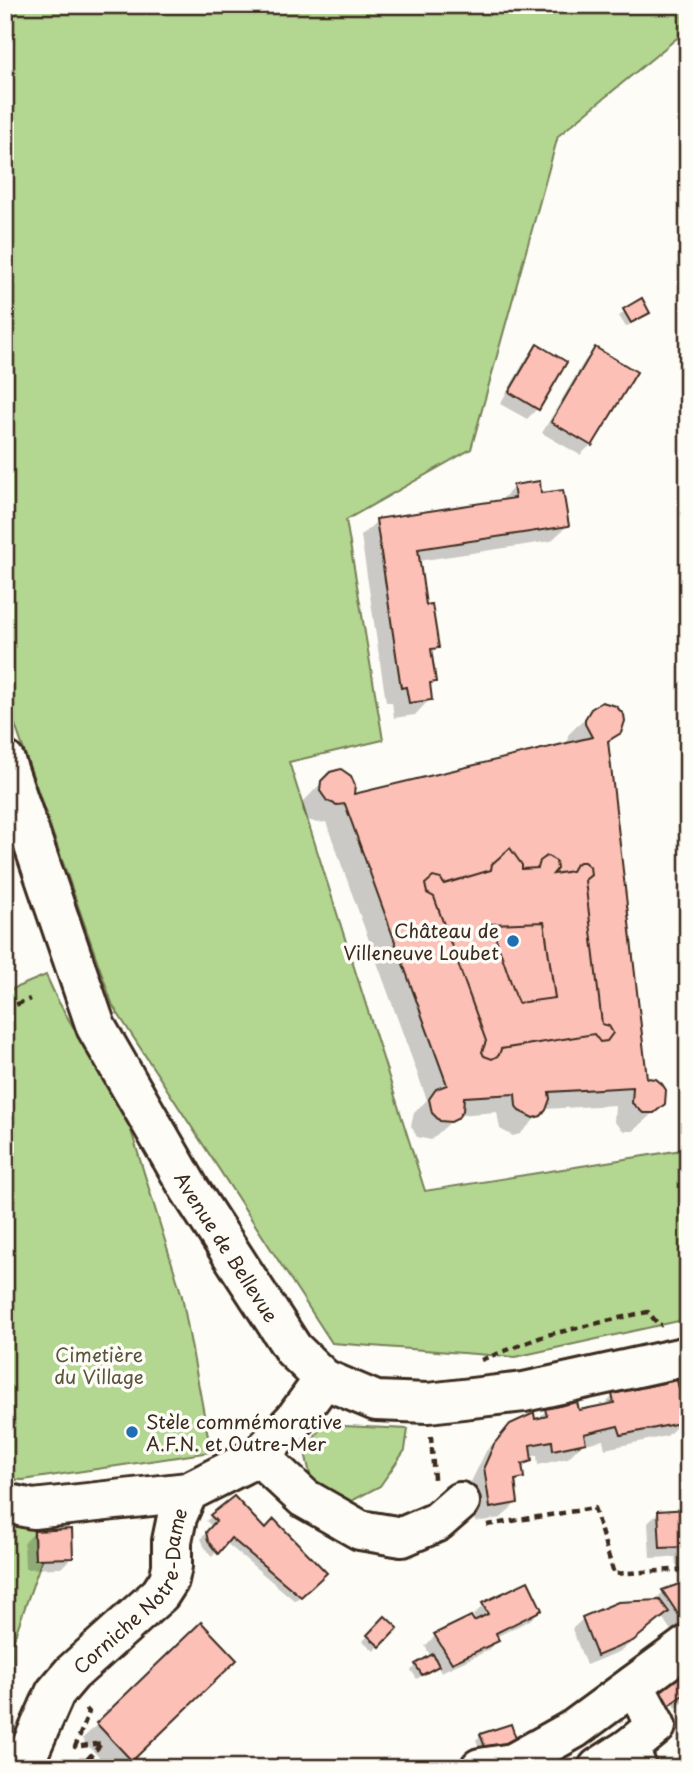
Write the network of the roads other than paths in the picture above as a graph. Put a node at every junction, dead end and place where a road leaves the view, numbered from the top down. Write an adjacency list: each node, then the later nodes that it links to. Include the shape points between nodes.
1 (5, 761): 3 (street, Avenue de Bellevue, via 96,1027 190,1190 293,1349)
2 (688, 1356): 3 (street, Avenue de Bellevue, via 524,1392 428,1403 376,1401)
3 (324, 1379): 4 (street, Corniche Notre-Dame, via 295,1419)
4 (259, 1456): 5 (street, Corniche Notre-Dame); 7 (street, via 304,1498 360,1530 402,1537)
5 (188, 1492): 6 (street, via 33,1509); 11 (street, Corniche Notre-Dame, via 177,1517 169,1580 160,1594 72,1672 55,1693)
6 (5, 1503)
7 (448, 1512)
8 (688, 1645): 9 (street)
9 (634, 1685): 10 (street, via 656,1726); 12 (street, via 574,1728 513,1763)
10 (621, 1761)
11 (22, 1768)
12 (480, 1768)

